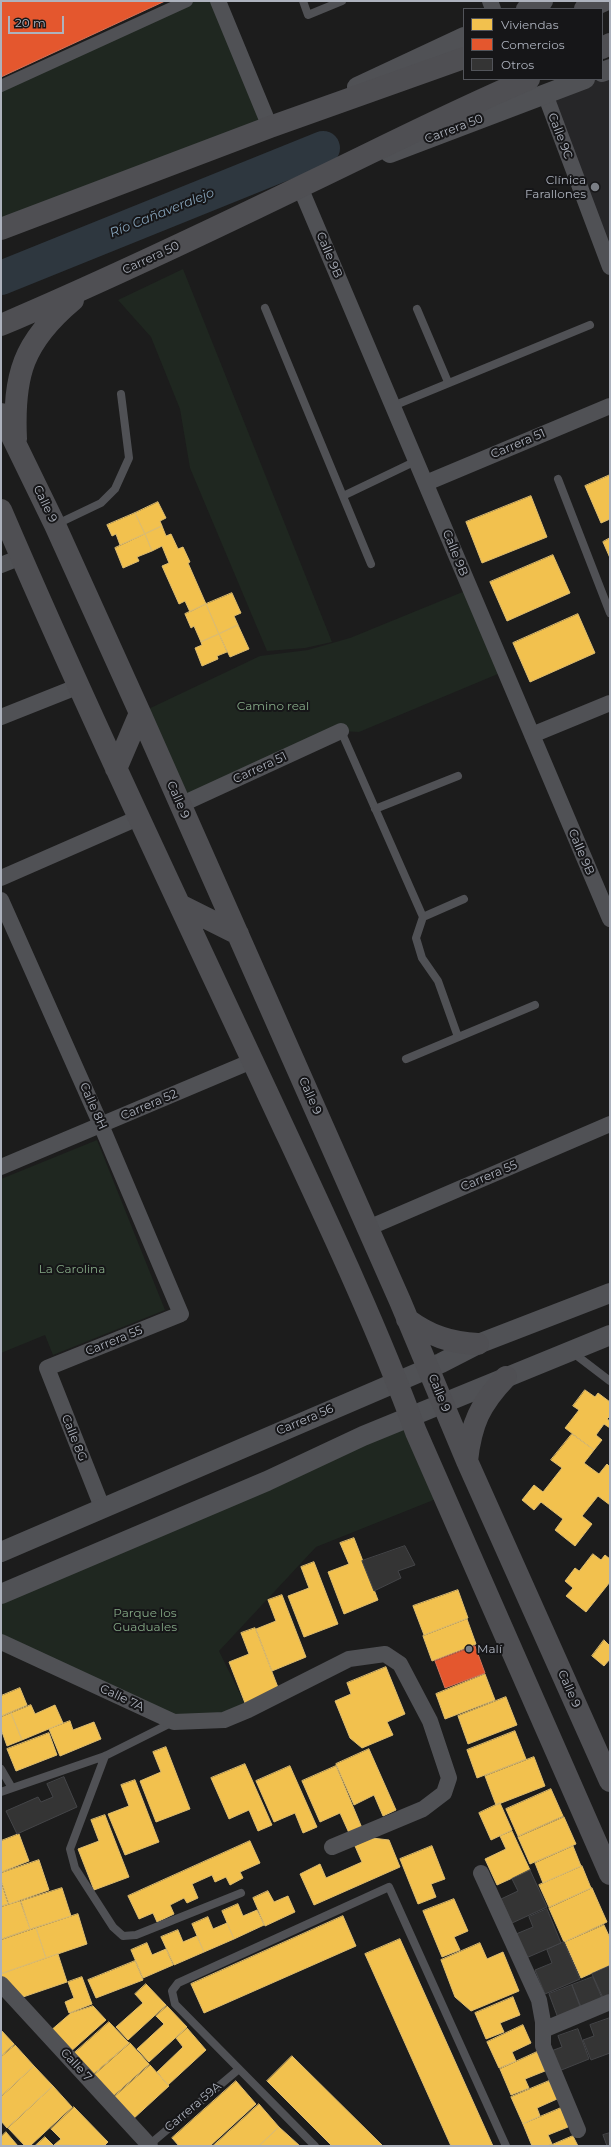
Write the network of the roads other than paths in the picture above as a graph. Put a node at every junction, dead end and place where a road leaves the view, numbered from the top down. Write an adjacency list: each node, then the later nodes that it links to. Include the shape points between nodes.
1 (187, 1): 13 (street)
2 (218, 1): 15 (street)
3 (303, 1): 4 (lane, via 308,15)
4 (342, 1)
5 (543, 1): 7 (street)
6 (603, 1): 8 (main road)
7 (528, 8)
8 (587, 8)
9 (463, 38): 15 (street)
10 (463, 58): 15 (main road)
11 (582, 80): 14 (street, Carrera 50)
12 (520, 82): 16 (main road, Carrera 50, via 422,126)
13 (1, 86)
14 (545, 94): 16 (street, Carrera 50); 20 (street, Calle 9C)
15 (270, 127): 17 (main road)
16 (300, 187): 21 (main road, Carrera 50); 28 (street, Calle 9B)
17 (34, 216): 18 (main road); 19 (main road)
18 (1, 217)
19 (1, 229)
20 (610, 267)
21 (93, 286): 25 (main road, Carrera 50); 31 (main road, via 50,322 25,360 15,400)
22 (265, 308): 35 (lane)
23 (417, 309): 26 (lane)
24 (590, 325): 26 (lane)
25 (1, 326)
26 (448, 382): 28 (lane)
27 (121, 394): 37 (lane, via 129,458 115,489 101,503)
28 (393, 406): 32 (street, Calle 9B)
29 (610, 406): 34 (street, Carrera 51)
30 (1, 414): 31 (main road, Calle 9)
31 (16, 446): 37 (main road, Calle 9)
32 (416, 461): 34 (street, Calle 9B); 35 (lane)
33 (558, 479): 41 (lane)
34 (426, 483): 47 (street, Calle 9B)
35 (343, 496): 39 (lane)
36 (1, 510): 38 (main road)
37 (55, 525): 44 (main road, Calle 9)
38 (21, 557): 40 (street); 42 (main road)
39 (371, 564)
40 (1, 565)
41 (610, 613)
42 (79, 686): 45 (street); 48 (main road)
43 (610, 703): 47 (street)
44 (140, 713): 48 (main road); 50 (main road, Calle 9)
45 (1, 717)
46 (341, 731): 50 (street, Carrera 51); 51 (lane)
47 (532, 735): 58 (street, Calle 9B)
48 (116, 769): 52 (main road)
49 (458, 776): 51 (lane)
50 (180, 805): 59 (main road, Calle 9)
51 (375, 809): 57 (lane)
52 (138, 818): 53 (street); 56 (main road)
53 (1, 878)
54 (464, 899): 57 (lane)
55 (1, 900): 65 (street, Calle 8H)
56 (180, 905): 59 (main road); 63 (main road)
57 (423, 917): 61 (lane, via 416,938 422,958 438,981)
58 (610, 920)
59 (238, 934): 67 (main road, Calle 9)
60 (535, 1005): 61 (lane)
61 (458, 1037): 62 (lane)
62 (406, 1060)
63 (252, 1061): 65 (street, Carrera 52); 77 (main road, via 336,1241)
64 (610, 1124): 67 (street, Carrera 55)
65 (101, 1125): 66 (street, Carrera 52); 69 (street, Calle 8H)
66 (1, 1167)
67 (368, 1228): 70 (main road, Calle 9)
68 (610, 1293): 72 (street, Carrera 56)
69 (181, 1314): 74 (street, Carrera 55)
70 (407, 1319): 72 (main road, via 422,1330 440,1338); 75 (main road, Calle 9)
71 (610, 1335): 73 (street)
72 (478, 1344): 75 (street, Carrera 56)
73 (571, 1352): 76 (street); 78 (lane)
74 (46, 1368): 82 (street, Calle 8G)
75 (429, 1368): 77 (street, Carrera 56); 79 (main road, Calle 9)
76 (506, 1377): 79 (street); 81 (main road, via 490,1394 477,1415)
77 (396, 1381): 80 (main road); 82 (street, Carrera 56)
78 (610, 1381)
79 (443, 1403): 80 (street); 81 (main road, Calle 9)
80 (410, 1416): 84 (street, via 267,1481); 94 (main road)
81 (467, 1461): 89 (main road, Calle 9)
82 (102, 1508): 83 (street, Carrera 56)
83 (1, 1552)
84 (1, 1594)
85 (1, 1642): 86 (street, Calle 7A)
86 (174, 1722): 87 (lane); 92 (street, Calle 7A, via 224,1720 349,1659 385,1654 400,1664 430,1721 449,1778 444,1793 423,1809)
87 (105, 1756): 90 (lane); 95 (lane, via 70,1849 75,1868 113,1927 123,1936 136,1935)
88 (1, 1769): 90 (lane)
89 (610, 1781)
90 (12, 1788): 91 (lane)
91 (1, 1792)
92 (332, 1847)
93 (481, 1873): 98 (street, via 540,2000)
94 (610, 1874)
95 (241, 1893)
96 (1, 1984): 101 (street, Calle 7)
97 (610, 2002): 98 (street)
98 (543, 2030): 100 (street, via 543,2046)
99 (239, 2069): 101 (lane, Carrera 59A); 102 (lane); 103 (lane, via 175,2004 172,1992 178,1983 390,1887)
100 (578, 2130)
101 (149, 2146)
102 (315, 2146)
103 (506, 2146)

